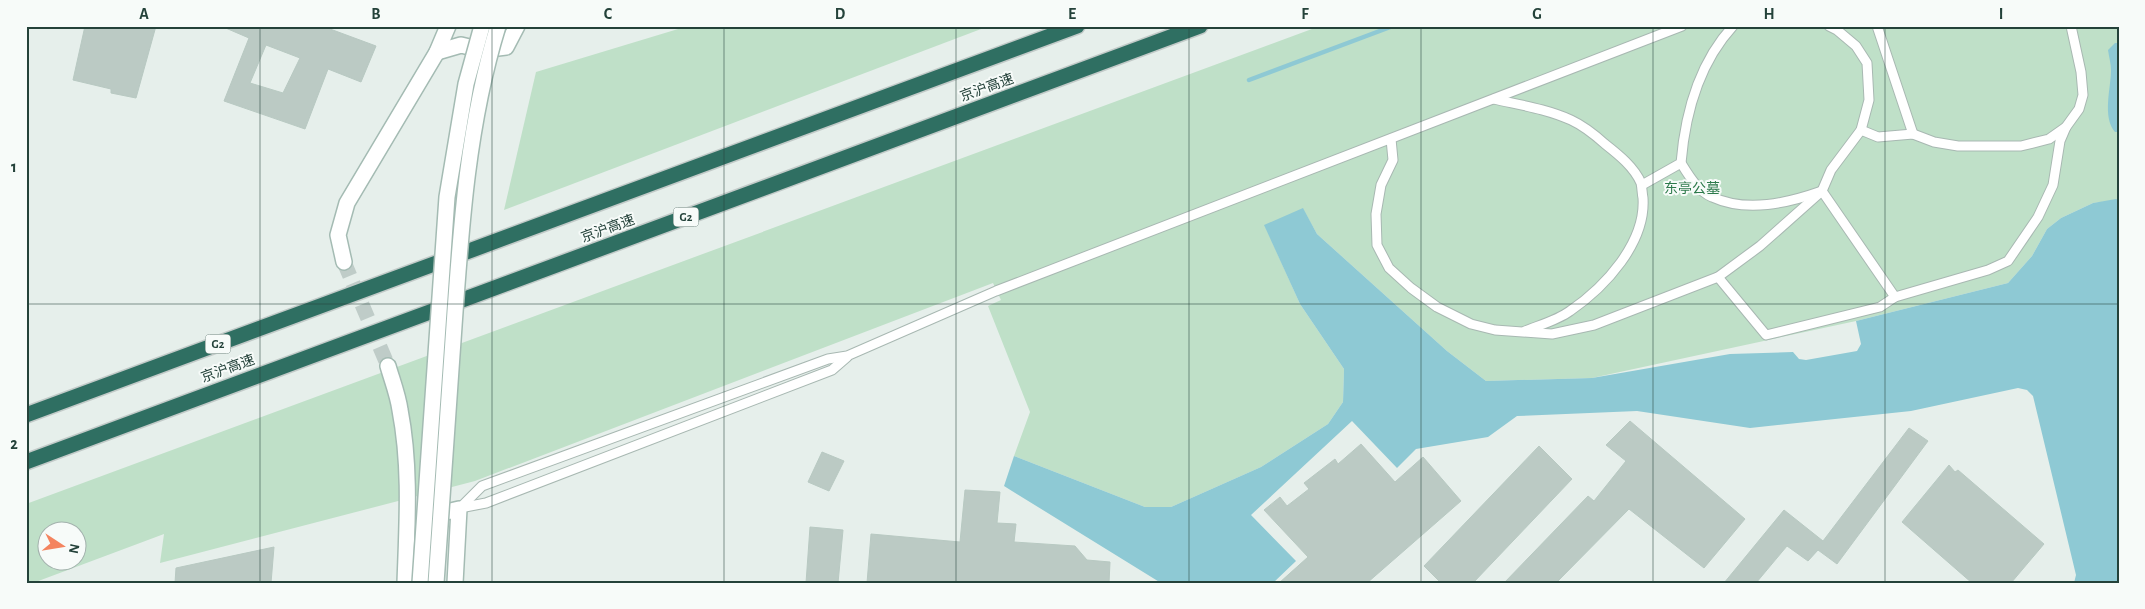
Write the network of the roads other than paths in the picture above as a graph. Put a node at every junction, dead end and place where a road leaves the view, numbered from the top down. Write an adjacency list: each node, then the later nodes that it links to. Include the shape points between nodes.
1 (448, 26): 12 (main road)
2 (482, 26): 32 (main road, bridge, via 466,84 447,197)
3 (498, 26): 33 (main road, bridge, via 472,142 460,238)
4 (517, 26): 12 (main road, via 506,47 482,50 461,45)
5 (1077, 26): 27 (highway, 京沪高速 / G2)
6 (1200, 26): 28 (highway, 京沪高速 / G2)
7 (1682, 26): 13 (lane)
8 (1733, 26): 18 (lane, via 1721,39 1691,103)
9 (1828, 26): 15 (lane, via 1856,46 1868,63 1869,100)
10 (1877, 26): 16 (lane)
11 (2071, 26): 14 (lane, via 2083,95 2079,110)
12 (437, 52): 21 (main road, via 347,203 338,236)
13 (1494, 99): 17 (lane); 19 (lane, via 1552,112 1572,120 1616,152)
14 (2066, 127): 16 (lane, via 2049,139 2021,146 1958,146); 23 (lane, via 2060,141 2053,185 2038,217 2008,261 1988,270)
15 (1861, 130): 16 (lane, via 1878,137); 20 (lane, via 1831,170)
16 (1913, 134)
17 (1391, 139): 24 (lane, via 1393,160 1381,185 1376,214 1377,245 1389,268 1437,307 1471,324); 25 (lane, via 996,291)
18 (1681, 163): 19 (lane); 20 (lane, via 1694,183 1711,197 1737,204 1770,205)
19 (1642, 185): 24 (lane, via 1644,212 1636,238 1616,268 1594,293 1569,312)
20 (1822, 191): 22 (lane, via 1760,246); 23 (lane)
21 (344, 262)
22 (1718, 277): 23 (lane, via 1766,334 1880,307); 24 (lane, via 1594,325 1552,334)
23 (1895, 297)
24 (1523, 332)
25 (847, 356): 29 (lane, via 832,370 486,503); 29 (lane, via 828,359 482,486)
26 (388, 366): 30 (main road, via 400,408 406,454)
27 (26, 415)
28 (26, 462)
29 (459, 509): 30 (main road); 34 (main road)
30 (408, 520): 31 (main road)
31 (405, 583)
32 (420, 583)
33 (436, 583)
34 (455, 583)

